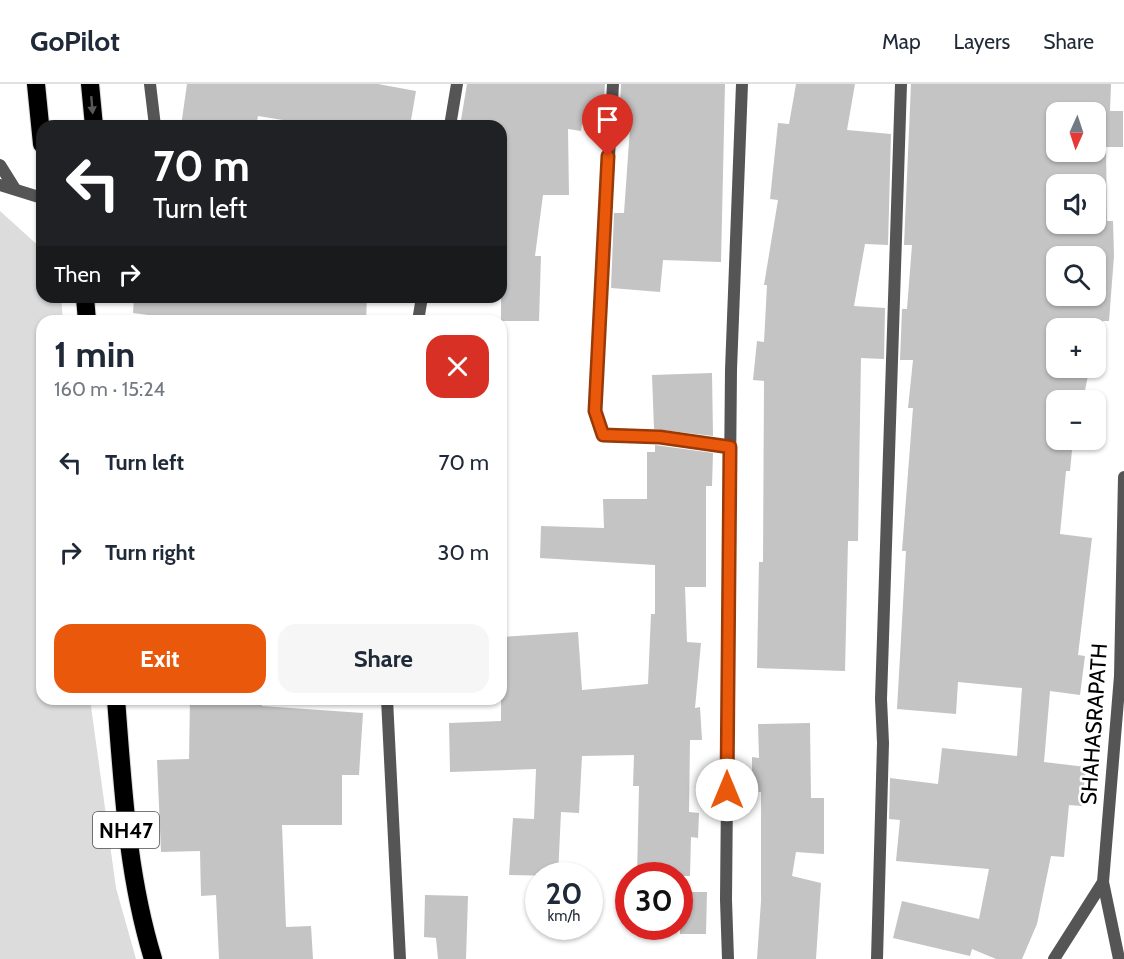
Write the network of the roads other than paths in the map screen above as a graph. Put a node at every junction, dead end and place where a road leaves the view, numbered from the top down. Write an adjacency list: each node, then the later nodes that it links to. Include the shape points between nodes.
1 (36, 84): 8 (highway)
2 (90, 84): 9 (highway, one-way to 9)
3 (150, 84): 10 (street)
4 (457, 84): 11 (street)
5 (613, 84): 16 (street, via 595,411 603,435 660,437)
6 (742, 84): 16 (street)
7 (901, 84): 24 (street)
8 (40, 120)
9 (93, 120)
10 (154, 120)
11 (451, 120)
12 (0, 165): 14 (street)
13 (0, 185): 14 (street)
14 (15, 189): 15 (street)
15 (36, 196)
16 (730, 447): 23 (street)
17 (1124, 477): 20 (street, SHAHASRAPATH, via 1120,676)
18 (116, 705): 21 (highway, NH47, via 125,827)
19 (387, 705): 22 (street)
20 (1103, 882): 25 (street, SHAHASRAPATH); 26 (street)
21 (153, 959)
22 (400, 959)
23 (728, 959)
24 (877, 959)
25 (1054, 959)
26 (1119, 959)

